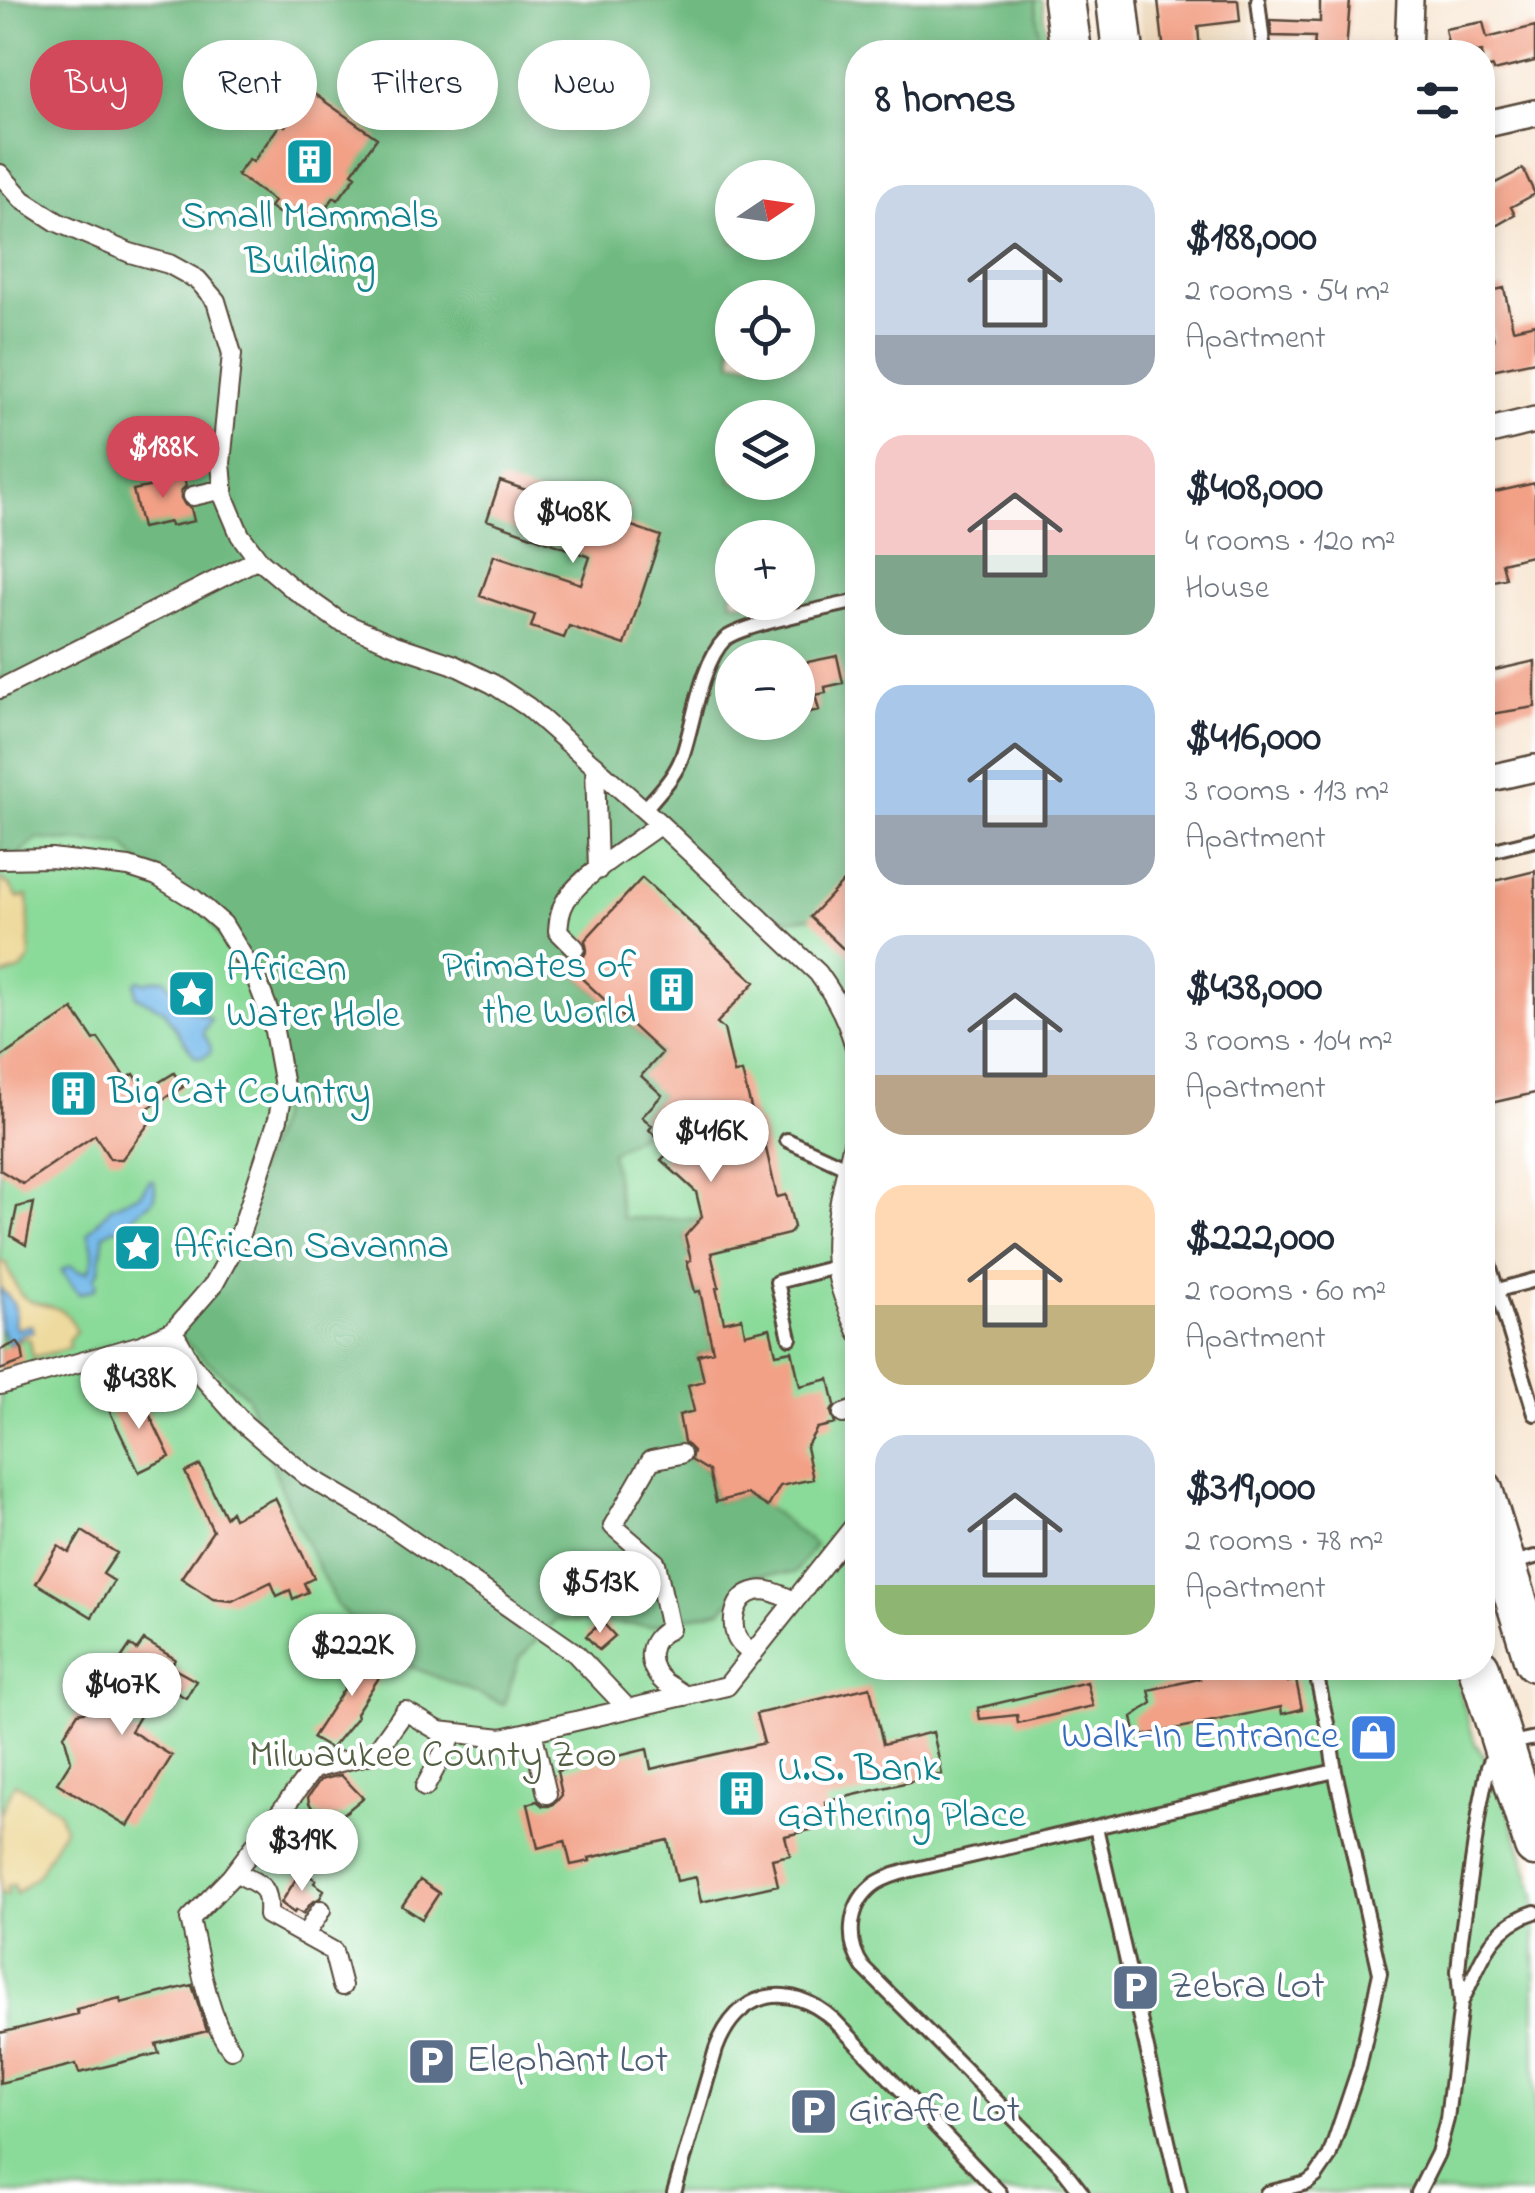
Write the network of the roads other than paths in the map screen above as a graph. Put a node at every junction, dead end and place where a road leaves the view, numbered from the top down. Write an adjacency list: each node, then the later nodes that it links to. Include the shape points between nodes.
1 (1064, 0): 5 (main road)
2 (1117, 0): 6 (main road)
3 (1258, 0): 7 (lane)
4 (1410, 0): 8 (street)
5 (1069, 40)
6 (1122, 40)
7 (1263, 40)
8 (1408, 40)
9 (1535, 113): 10 (street)
10 (1495, 123)
11 (0, 174): 14 (street, via 56,222 169,264 198,280 216,301 232,354)
12 (1535, 420): 13 (street)
13 (1495, 430)
14 (224, 489): 15 (street); 16 (street, via 240,535)
15 (193, 496)
16 (258, 559): 18 (street); 19 (street, via 339,621 493,684)
17 (845, 604): 22 (lane, via 726,638 672,778)
18 (0, 689)
19 (594, 765): 22 (street); 27 (street)
20 (1535, 768): 21 (street)
21 (1495, 777)
22 (644, 810): 23 (street)
23 (660, 824): 27 (street); 29 (street, via 818,973)
24 (1535, 840): 25 (lane)
25 (1495, 850)
26 (0, 859): 38 (street, via 95,861 165,880 223,924 267,1006 284,1086 278,1119 238,1240 214,1284)
27 (598, 870): 28 (street, via 559,914 558,930)
28 (575, 948)
29 (845, 1015)
30 (786, 1140): 31 (lane)
31 (845, 1166)
32 (845, 1171): 33 (street)
33 (836, 1267): 37 (street); 39 (lane, via 777,1282)
34 (1535, 1280): 36 (lane)
35 (1495, 1281): 36 (lane)
36 (1498, 1290): 41 (lane)
37 (845, 1300)
38 (173, 1330): 40 (street); 52 (street, via 192,1365 243,1423 306,1476 387,1523 574,1654)
39 (790, 1338)
40 (0, 1385)
41 (1535, 1412)
42 (681, 1454): 51 (street, via 651,1460 614,1526 656,1563 670,1629 653,1642 650,1658 664,1682)
43 (1495, 1528): 45 (main road)
44 (845, 1537): 46 (street)
45 (1508, 1565): 48 (main road)
46 (794, 1601): 47 (street); 47 (street, via 776,1592 746,1594 734,1620 736,1635)
47 (752, 1654): 51 (street, via 727,1686)
48 (1535, 1662)
49 (1317, 1680): 56 (lane)
50 (1486, 1680): 55 (main road)
51 (685, 1696): 52 (street)
52 (628, 1709): 53 (street)
53 (532, 1731): 54 (street, via 502,1738); 58 (street)
54 (454, 1733): 57 (street); 61 (street, via 405,1711 375,1753 314,1769)
55 (1519, 1741): 60 (main road); 66 (lane, via 1492,1757 1482,1793 1459,1954)
56 (1335, 1771): 59 (lane); 72 (lane, via 1380,1973 1359,2068 1329,2157 1307,2184)
57 (425, 1787)
58 (547, 1794)
59 (1096, 1828): 70 (lane, via 885,1878 865,1894 852,1928 864,1967); 71 (lane)
60 (1535, 1846)
61 (235, 1872): 64 (street, via 264,1887 268,1914); 67 (street, via 190,1919 215,2019)
62 (321, 1910): 64 (street)
63 (1535, 1912): 66 (lane, via 1497,1934)
64 (304, 1934): 65 (street, via 333,1951)
65 (342, 1986)
66 (1461, 2003): 73 (lane, via 1445,2127)
67 (231, 2048)
68 (674, 2193): 69 (lane, via 723,2032 750,2003 783,1995 811,2003 834,2020)
69 (1000, 2193)
70 (1082, 2193)
71 (1180, 2193)
72 (1267, 2193)
73 (1418, 2193)

